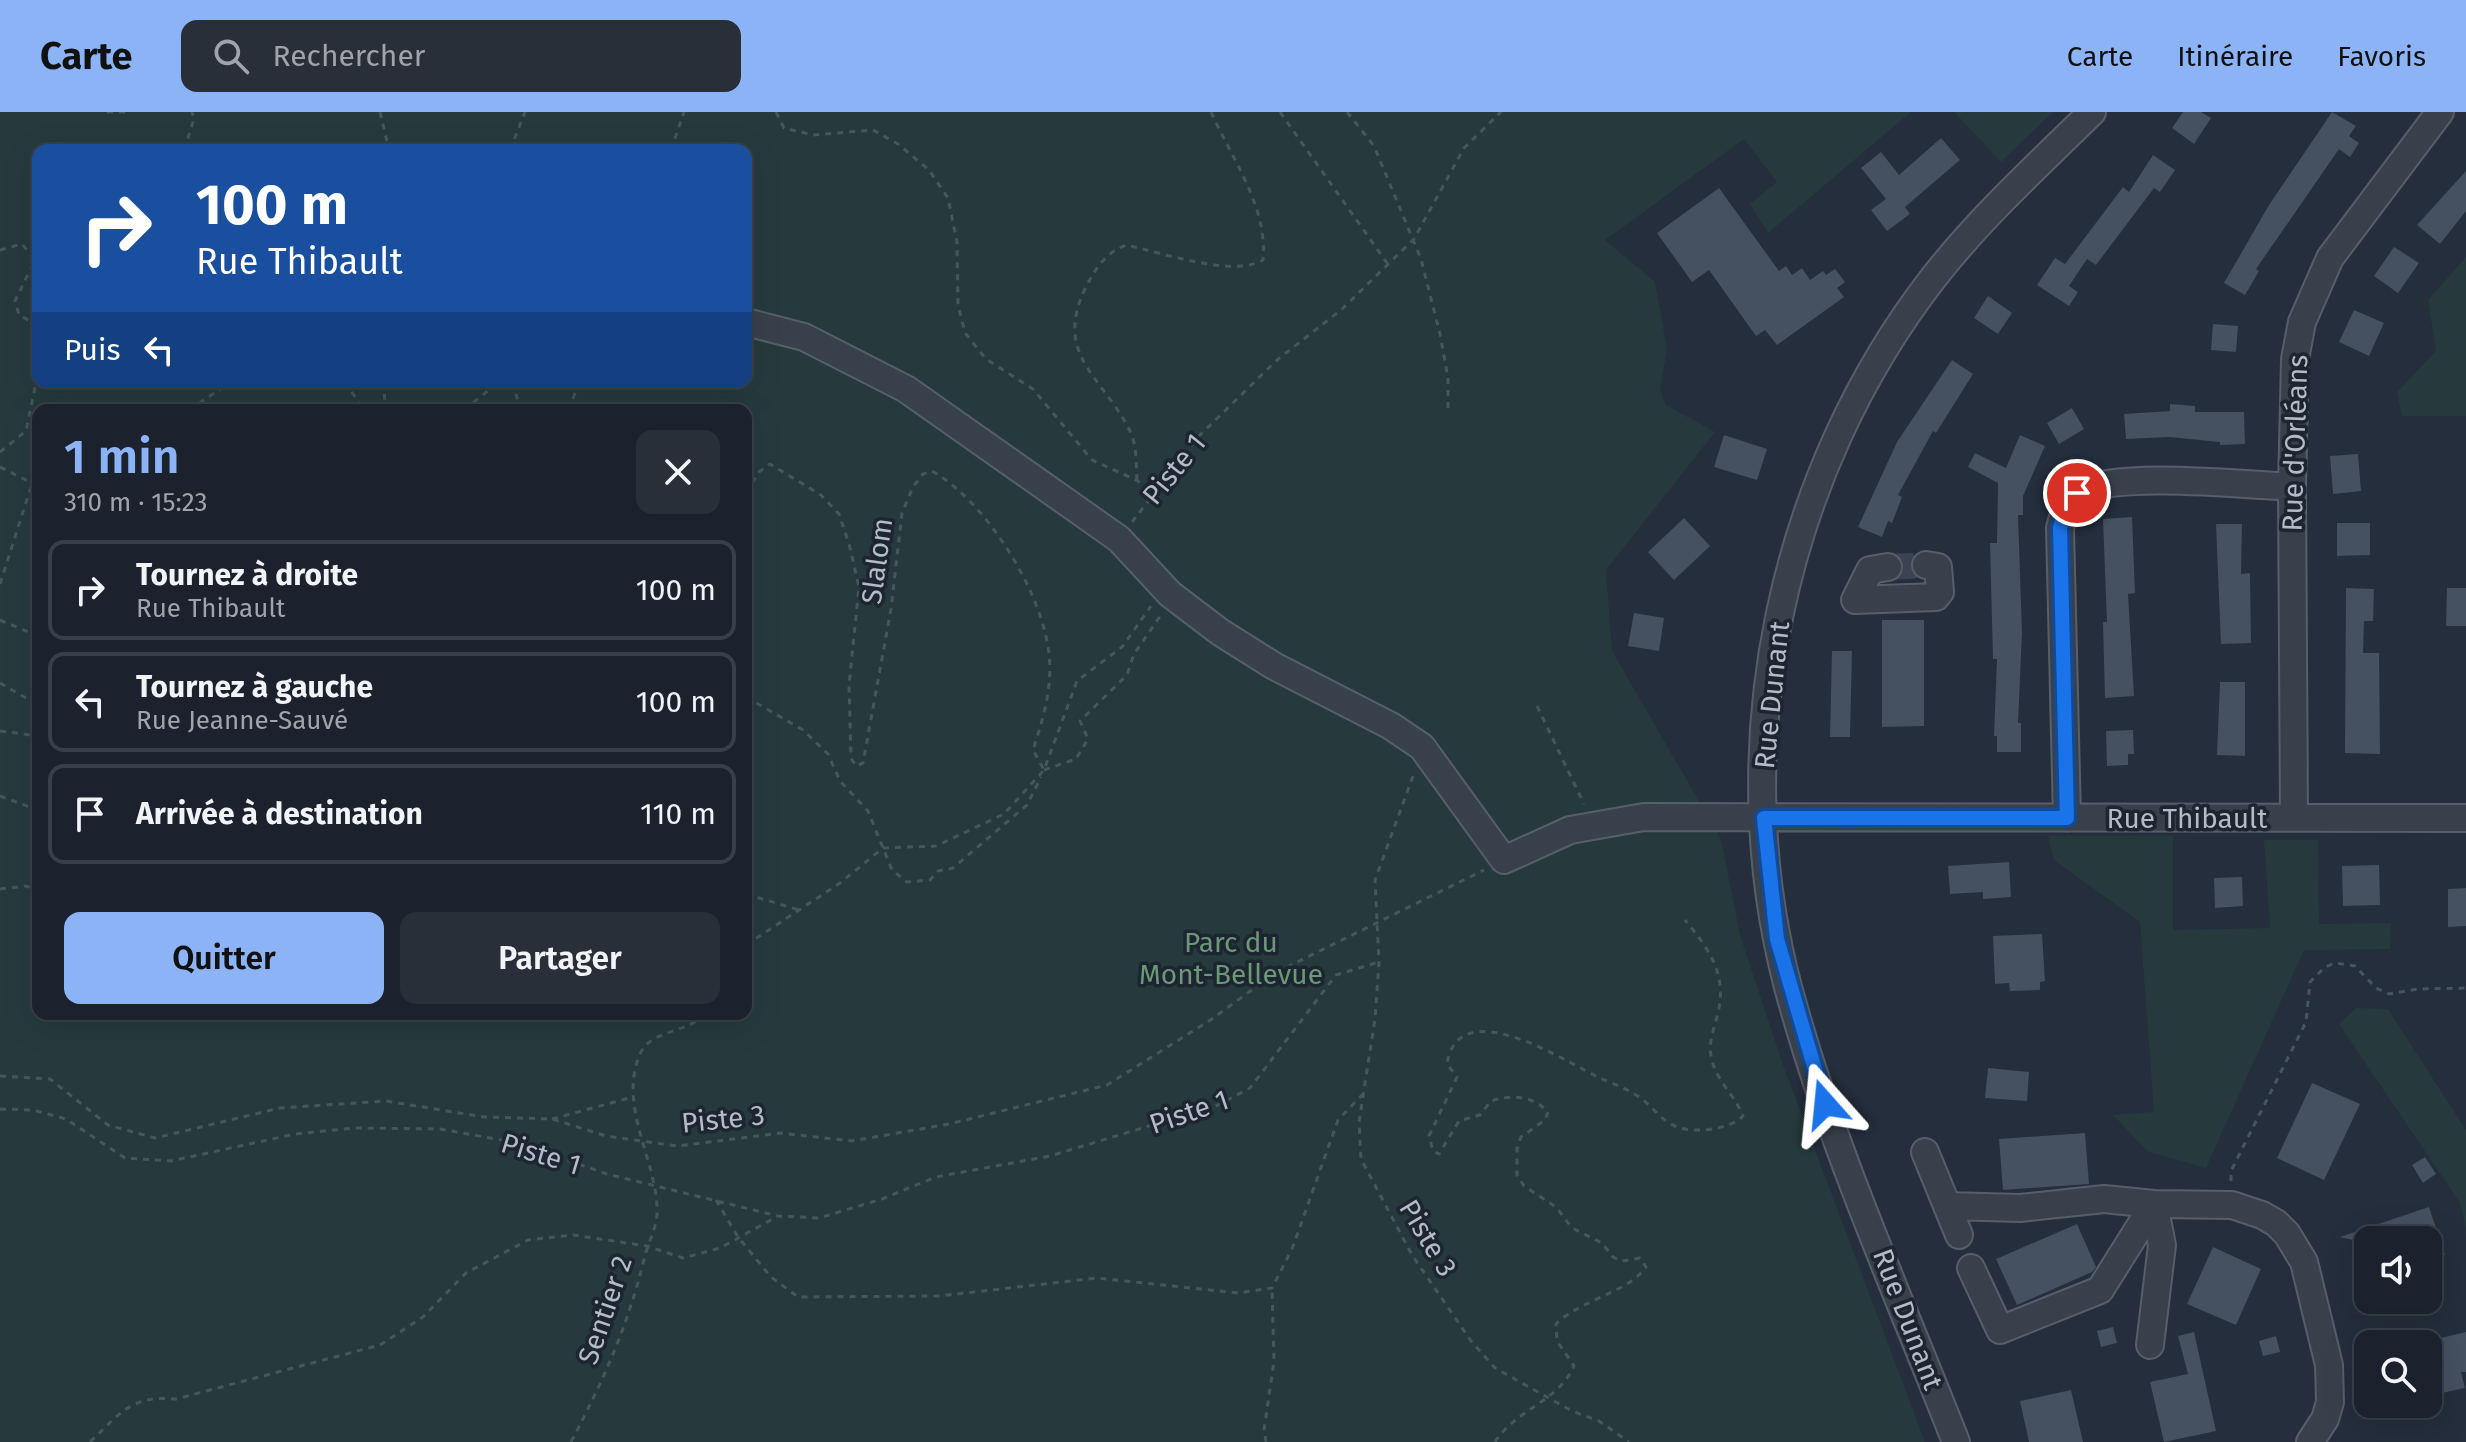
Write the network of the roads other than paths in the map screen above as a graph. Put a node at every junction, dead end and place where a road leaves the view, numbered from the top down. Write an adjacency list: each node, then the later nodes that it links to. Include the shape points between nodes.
1 (2092, 112): 7 (street, Rue Dunant, via 1934,277 1842,426 1800,535 1778,623 1765,722)
2 (2440, 112): 4 (street, Rue d'Orléans, via 2330,258 2306,307 2295,359)
3 (752, 324): 7 (street, Rue Thibault, via 804,337 906,389 1119,539 1170,594 1220,632 1422,747 1504,860 1545,839 1597,823 1644,817)
4 (2292, 487): 8 (street, via 2111,482 2085,490 2066,505 2060,528); 9 (street, Rue d'Orléans)
5 (1926, 565): 6 (street, via 1938,567 1936,597 1855,600 1870,570)
6 (1888, 567)
7 (1764, 818): 8 (street, Rue Thibault); 17 (street, Rue Dunant, via 1777,939 1802,1034)
8 (2067, 818): 9 (street, Rue Thibault)
9 (2294, 818): 10 (street, Rue Thibault)
10 (2466, 818)
11 (1925, 1152): 13 (street)
12 (2154, 1204): 13 (street, via 2104,1199 2020,1208); 15 (street, via 2100,1290 2000,1330); 16 (street, via 2162,1245); 18 (street, via 2232,1205 2262,1215 2287,1234 2304,1262 2332,1383 2325,1419)
13 (1947, 1206): 14 (street)
14 (1959, 1235)
15 (1971, 1268)
16 (2150, 1345)
17 (1956, 1442)
18 (2310, 1442)

